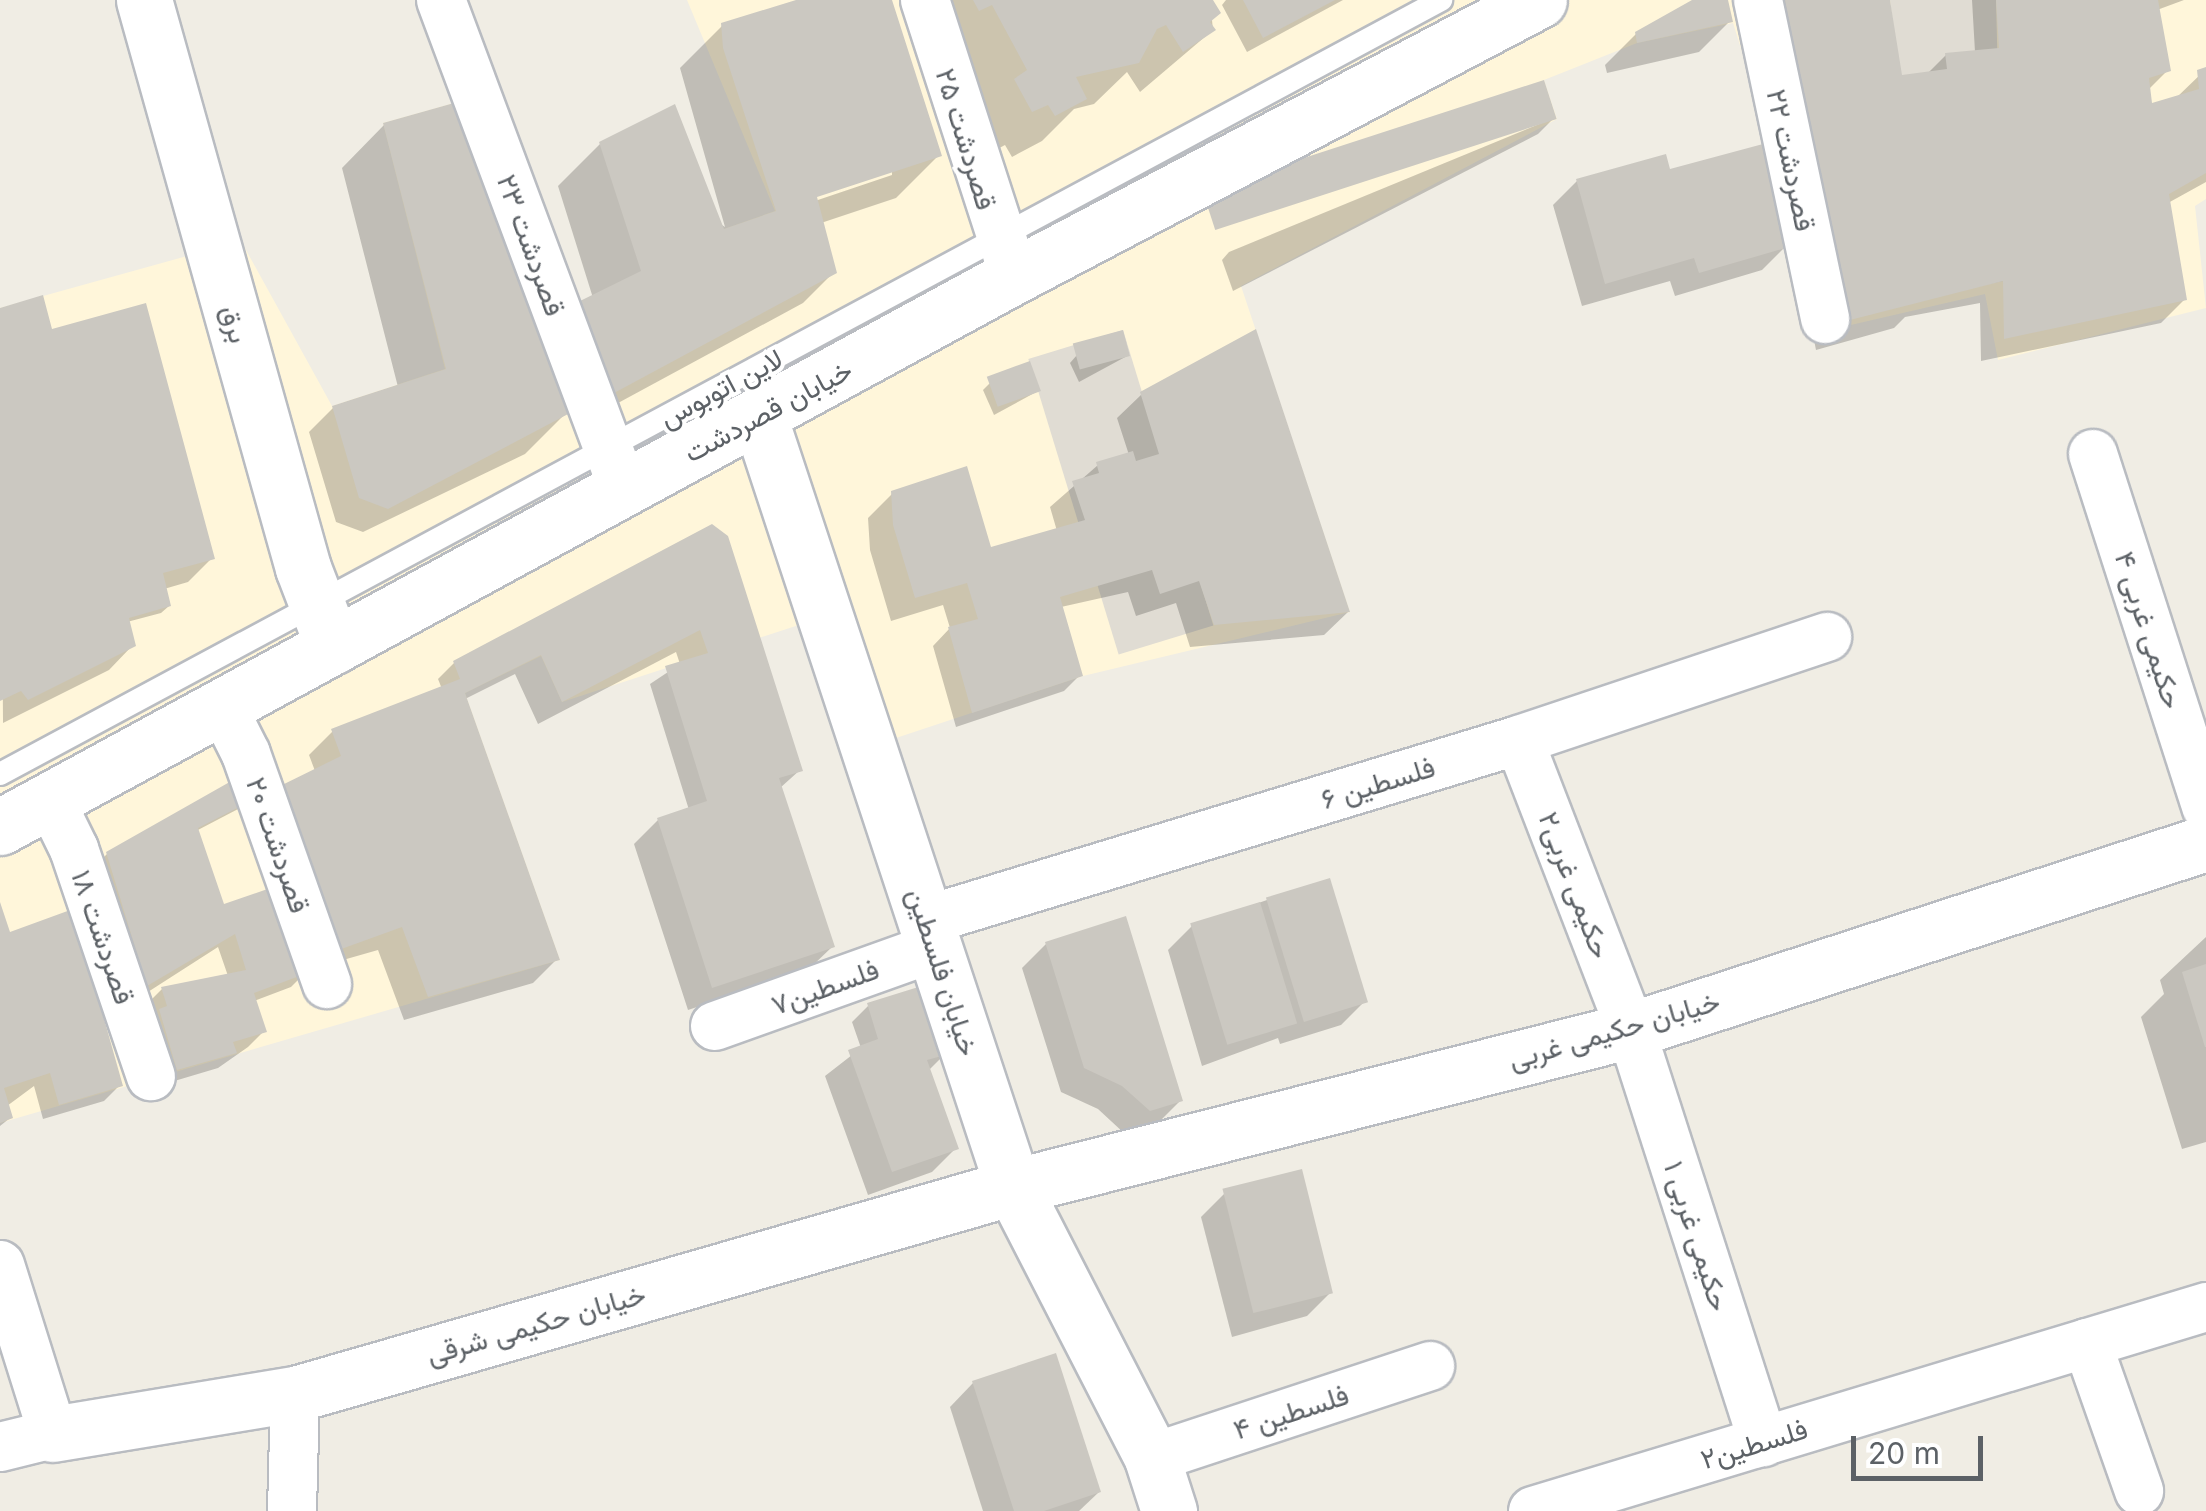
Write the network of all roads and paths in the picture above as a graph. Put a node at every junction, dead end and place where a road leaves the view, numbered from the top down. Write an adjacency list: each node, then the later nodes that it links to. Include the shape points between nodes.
1 (144, 0): 12 (street, برق)
2 (441, 0): 11 (street, قصردشت ۲۳)
3 (925, 0): 7 (street, قصردشت ۲۵)
4 (1440, 0): 7 (lane, لاین اتوبوس)
5 (1539, 0): 7 (street, خیابان قصردشت)
6 (1758, 0): 8 (street, قصردشت ۲۲)
7 (1005, 257): 9 (street, خیابان قصردشت); 11 (lane, لاین اتوبوس)
8 (1825, 319)
9 (759, 416): 11 (street, خیابان قصردشت); 21 (street, خیابان فلسطین)
10 (2092, 454): 18 (street, حکیمی غربی ۴)
11 (615, 469): 12 (street, خیابان قصردشت)
12 (325, 626): 14 (street, خیابان قصردشت); 16 (lane)
13 (1828, 637): 15 (street, فلسطین ۶)
14 (223, 708): 17 (street, خیابان قصردشت); 22 (street, قصردشت ۲۰, via 246,754)
15 (1519, 740): 21 (street, فلسطین ۶); 24 (street, حکیمی غربی۲)
16 (0, 774)
17 (50, 800): 19 (street, خیابان قصردشت); 25 (street, قصردشت ۱۸, via 74,850)
18 (2206, 807)
19 (0, 827)
20 (2206, 843): 24 (street, خیابان حکیمی غربی)
21 (931, 934): 23 (street, ۷فلسطین); 26 (street, خیابان فلسطین)
22 (327, 984)
23 (714, 1026)
24 (1631, 1030): 26 (street, خیابان حکیمی غربی); 33 (street, حکیمی غربی ۱)
25 (151, 1076)
26 (1013, 1187): 31 (street, خیابان حکیمی شرقی); 35 (street, خیابان فلسطین)
27 (0, 1265): 32 (street)
28 (2206, 1308): 29 (street, فلسطین۲)
29 (2087, 1343): 33 (street, فلسطین۲); 36 (street)
30 (1430, 1366): 35 (street, ۴ فلسطین)
31 (295, 1394): 32 (street, خیابان حکیمی شرقی); 37 (street)
32 (53, 1434): 34 (street)
33 (1763, 1442): 39 (street, فلسطین۲)
34 (0, 1446)
35 (1152, 1458): 38 (street, خیابان فلسطین)
36 (2139, 1491)
37 (292, 1511)
38 (1169, 1511)
39 (1533, 1511)

